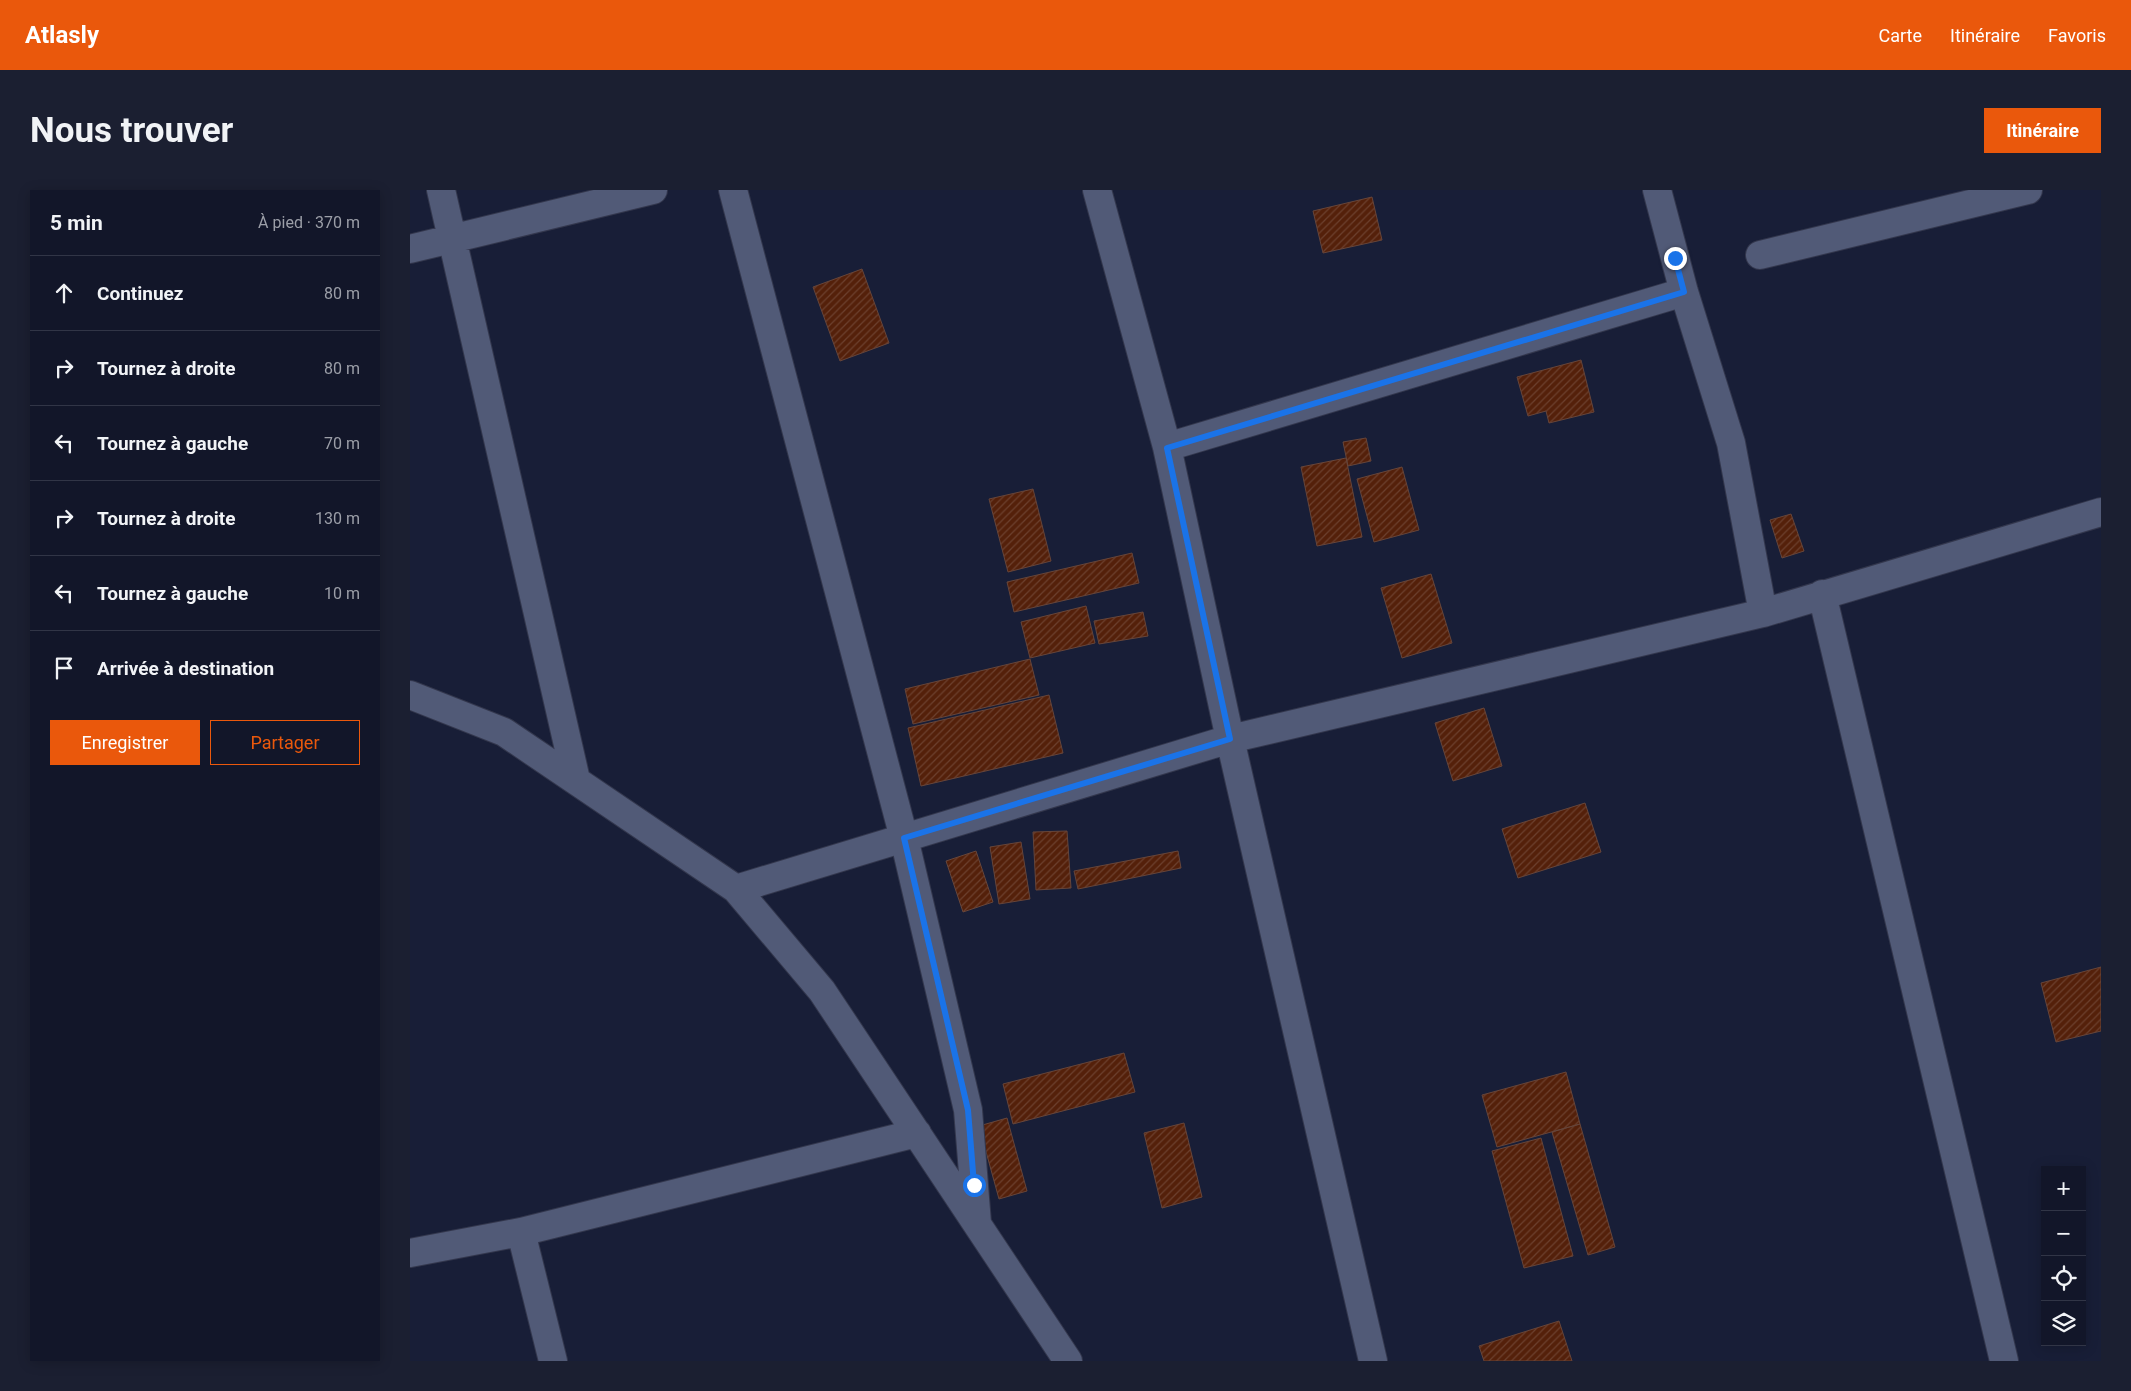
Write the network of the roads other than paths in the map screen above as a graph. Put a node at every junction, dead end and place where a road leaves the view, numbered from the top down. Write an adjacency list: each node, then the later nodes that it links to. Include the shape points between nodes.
1 (441, 190): 7 (street)
2 (653, 190): 7 (street)
3 (733, 190): 18 (street)
4 (1097, 190): 11 (street)
5 (1657, 190): 10 (street)
6 (2028, 190): 9 (street)
7 (453, 238): 8 (street); 17 (street)
8 (410, 249)
9 (1760, 255)
10 (1684, 292): 11 (street); 14 (street, via 1732,443)
11 (1167, 448): 16 (street)
12 (2101, 512): 13 (street)
13 (1822, 594): 14 (street); 27 (street)
14 (1763, 612): 16 (street)
15 (410, 695): 17 (street, via 504,732)
16 (1230, 739): 18 (street); 26 (street)
17 (576, 780): 19 (street)
18 (904, 838): 19 (street); 21 (street, via 968,1110)
19 (736, 889): 20 (street, via 822,991)
20 (917, 1133): 21 (street); 22 (street)
21 (977, 1223): 25 (street)
22 (521, 1232): 23 (street); 24 (street)
23 (410, 1253)
24 (553, 1361)
25 (1068, 1361)
26 (1373, 1361)
27 (2004, 1361)

